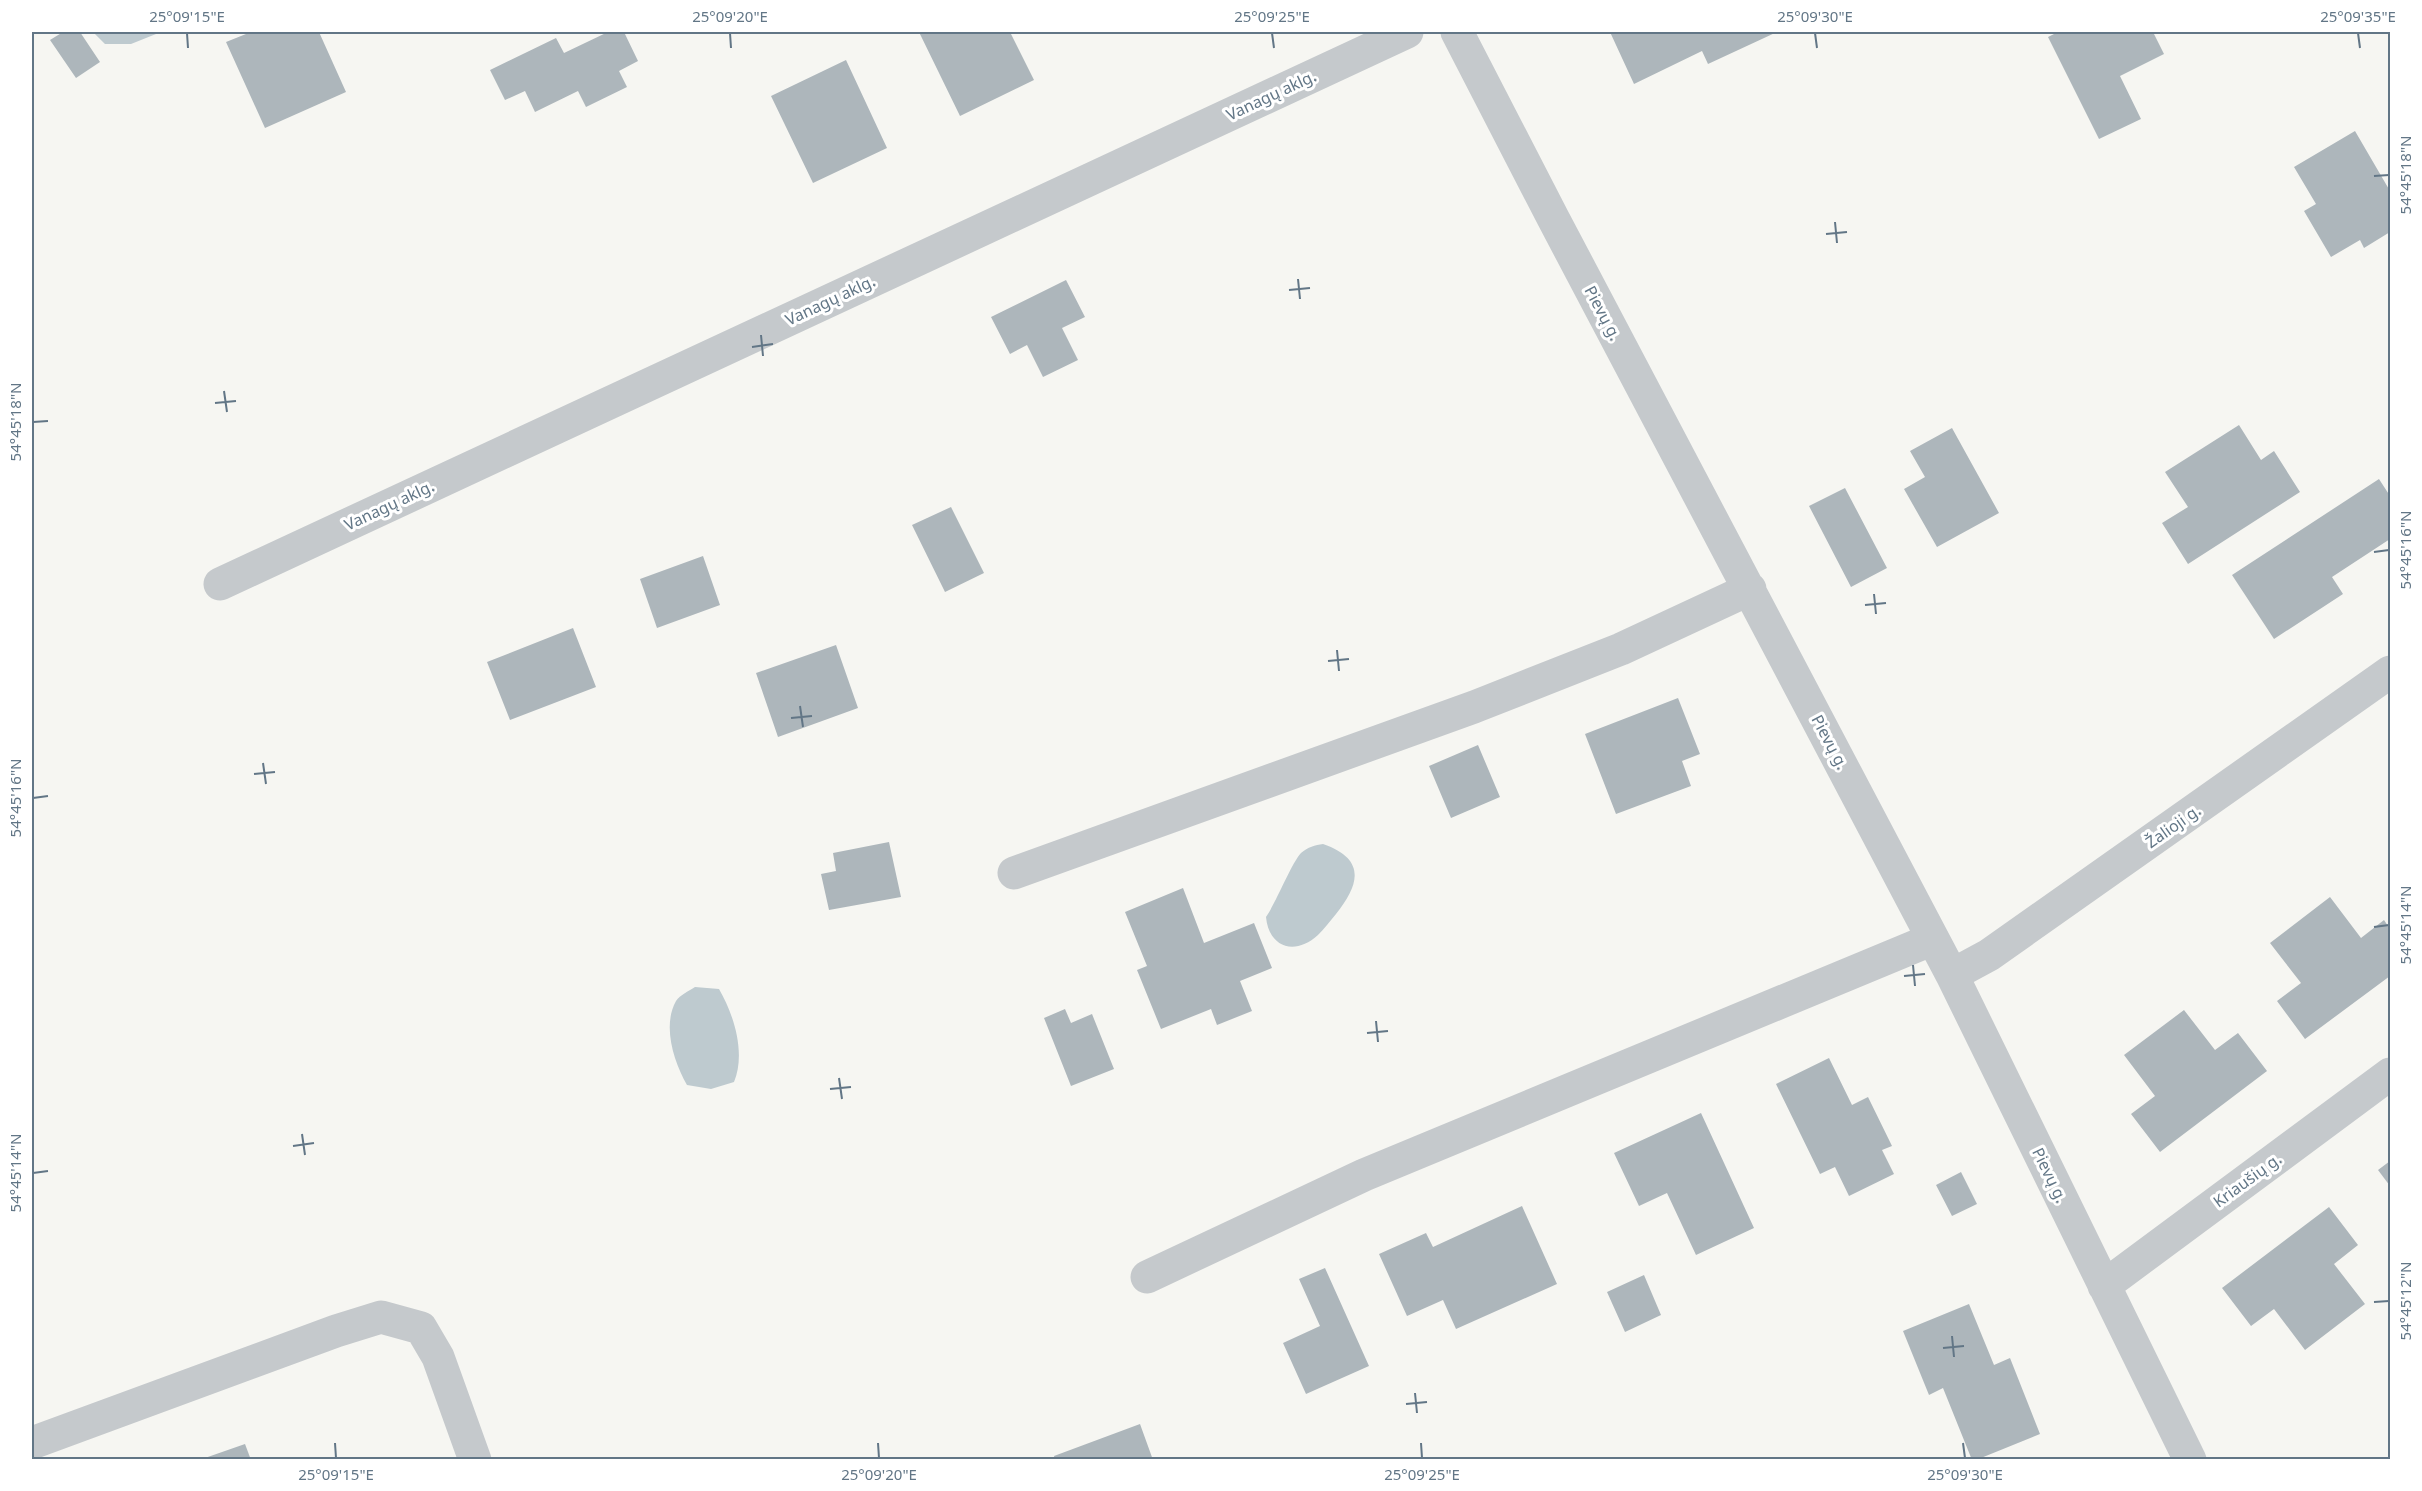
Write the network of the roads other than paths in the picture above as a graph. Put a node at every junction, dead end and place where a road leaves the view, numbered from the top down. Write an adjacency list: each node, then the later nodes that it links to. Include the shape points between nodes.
1 (1407, 32): 3 (street, Vanagų aklg.)
2 (1465, 34): 4 (street, Pievų g., via 1553,219)
3 (220, 584)
4 (1750, 589): 6 (street, via 1621,649 1474,707); 7 (street, Pievų g.)
5 (2391, 672): 8 (street, Žalioji g., via 1989,955)
6 (1014, 873)
7 (1933, 939): 8 (street, Pievų g.); 10 (street, via 1364,1175)
8 (1952, 975): 11 (street, Pievų g.)
9 (2391, 1074): 11 (street, Kriaušių g.)
10 (1147, 1278)
11 (2104, 1286): 14 (street, Pievų g.)
12 (32, 1443): 13 (street, via 381,1317 422,1328 438,1357)
13 (475, 1460)
14 (2190, 1460)

